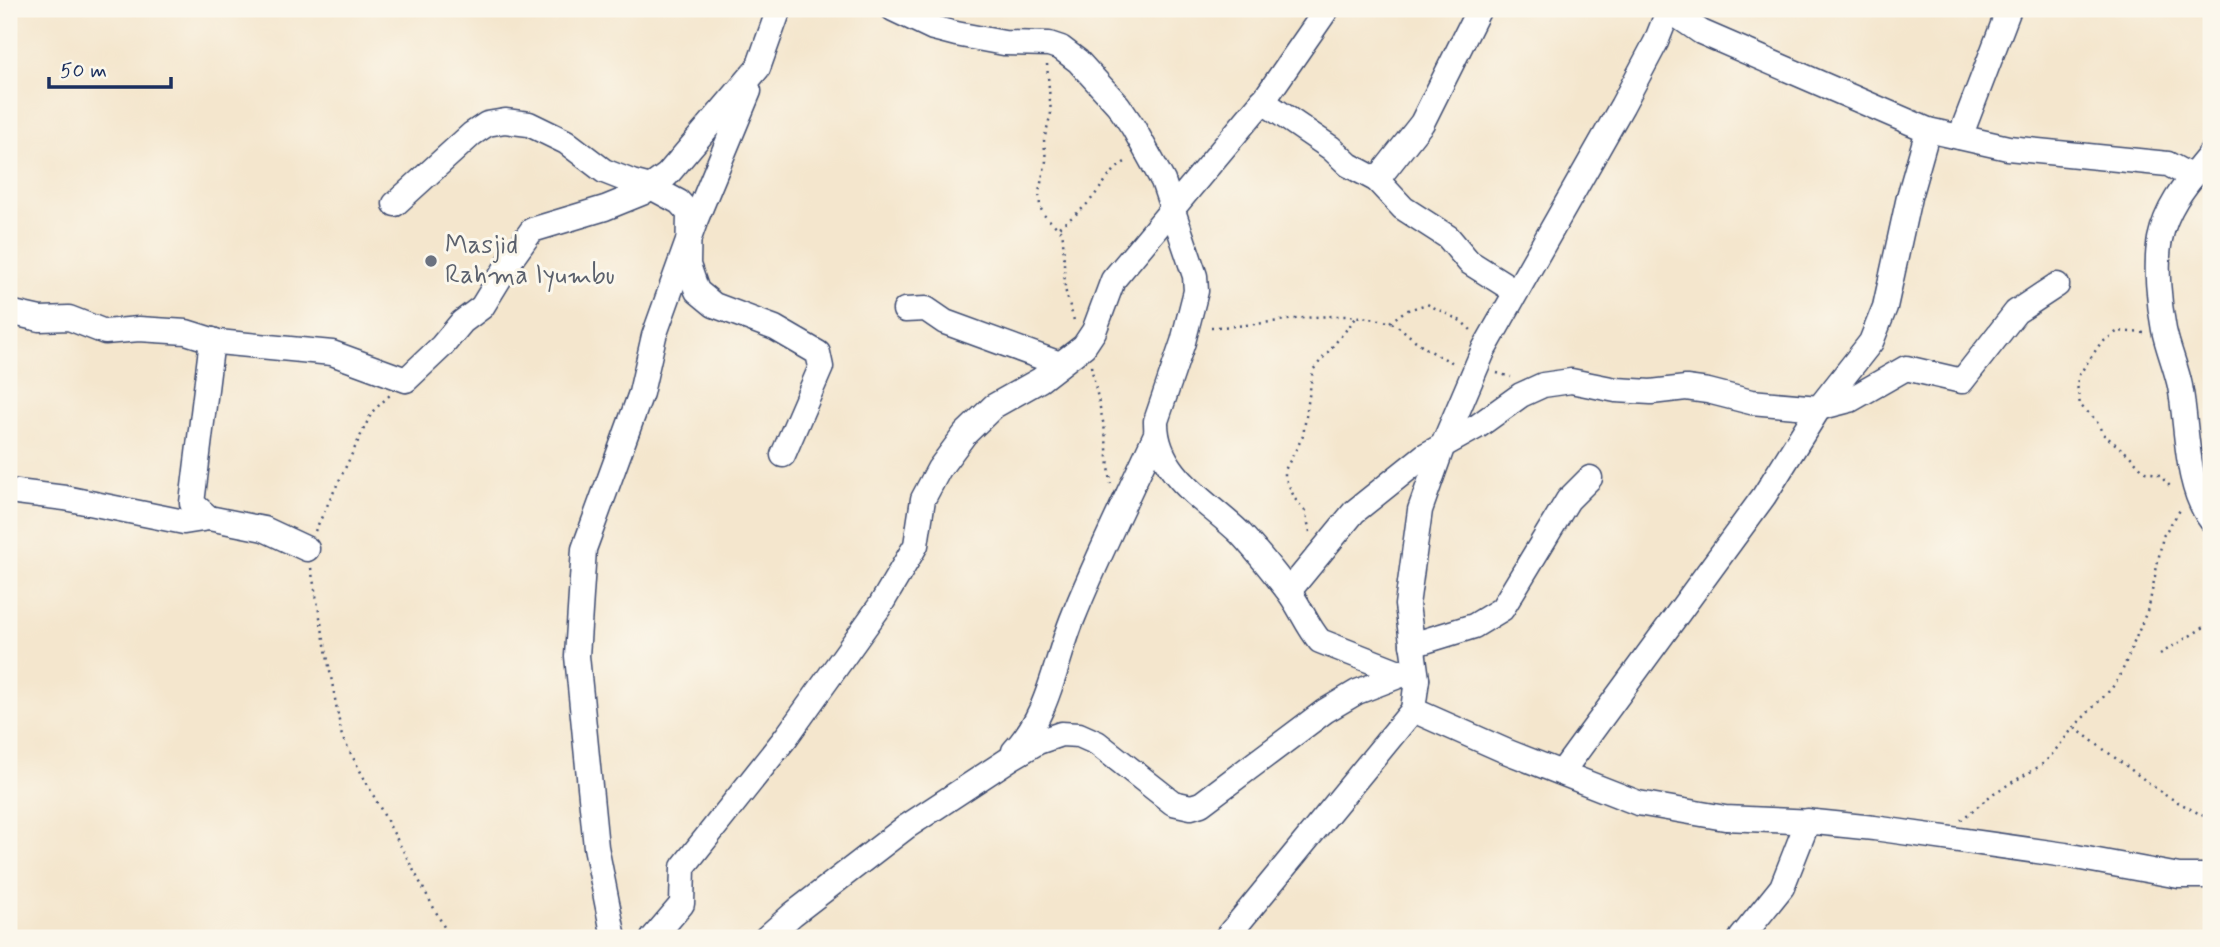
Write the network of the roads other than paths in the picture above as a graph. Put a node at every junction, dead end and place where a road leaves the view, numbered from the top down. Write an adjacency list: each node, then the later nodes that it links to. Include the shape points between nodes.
1 (779, 9): 7 (street)
2 (893, 9): 16 (street, via 956,34 1061,48 1118,106 1157,168)
3 (1328, 9): 8 (street)
4 (1479, 9): 13 (street, via 1422,123)
5 (2009, 9): 10 (street)
6 (1669, 10): 9 (street, via 1701,32); 19 (street, via 1622,106)
7 (758, 68): 14 (street, via 667,175); 17 (street)
8 (1262, 102): 13 (street); 16 (street)
9 (1928, 130): 10 (street); 24 (street, via 1885,307 1871,342)
10 (1960, 137): 12 (street, via 2008,148 2168,164)
11 (2211, 153): 12 (street)
12 (2192, 177): 31 (street, via 2172,202 2159,242 2159,291 2179,383 2186,489)
13 (1377, 180): 19 (street, via 1403,208 1448,237 1469,262)
14 (651, 187): 15 (street, via 604,171 566,142 529,124 506,121 487,124 472,134); 17 (street, via 689,213); 22 (street, via 605,208 532,230 482,307 405,380 332,353)
15 (395, 204)
16 (1173, 208): 23 (street, via 1113,280 1084,346); 25 (street, via 1196,291 1156,421)
17 (690, 236): 27 (street, via 688,265 697,291 715,305 775,328 818,353 821,367); 41 (street, via 654,336 641,393 584,549 577,656 596,847)
18 (2057, 285): 24 (street, via 2016,312 1962,382 1906,368 1850,400)
19 (1515, 292): 26 (street, via 1479,359)
20 (905, 310): 23 (street, via 926,309 945,322)
21 (9, 312): 22 (street, via 40,319 69,318 105,332 186,332)
22 (212, 340): 30 (street, via 192,503)
23 (1060, 365): 42 (street, via 994,406 939,469 923,499 916,545 880,606 683,867 682,904)
24 (1819, 408): 26 (street, via 1751,402 1686,388 1650,392 1550,383 1521,395); 38 (street, via 1764,496)
25 (1156, 434): 33 (street, via 1181,483 1240,533); 37 (street, via 1072,621 1038,719)
26 (1443, 445): 33 (street, via 1354,512); 34 (street, via 1420,510 1407,604)
27 (783, 455)
28 (1590, 478): 34 (street, via 1568,500 1502,609 1474,626)
29 (9, 491): 30 (street, via 184,522)
30 (209, 518): 32 (street, via 264,529)
31 (2211, 520)
32 (307, 549)
33 (1289, 591): 35 (street, via 1320,641)
34 (1412, 645): 35 (street)
35 (1409, 677): 36 (street); 37 (street, via 1357,692 1325,711 1191,807 1172,803 1097,743 1079,735 1061,734 1038,742)
36 (1413, 710): 38 (street); 44 (street)
37 (1000, 765): 43 (street, via 906,827)
38 (1562, 772): 39 (street, via 1638,803 1686,813)
39 (1808, 821): 40 (street, via 2065,855 2179,876); 45 (street, via 1782,887)
40 (2211, 876)
41 (614, 938)
42 (653, 938)
43 (766, 938)
44 (1226, 938)
45 (1741, 938)

